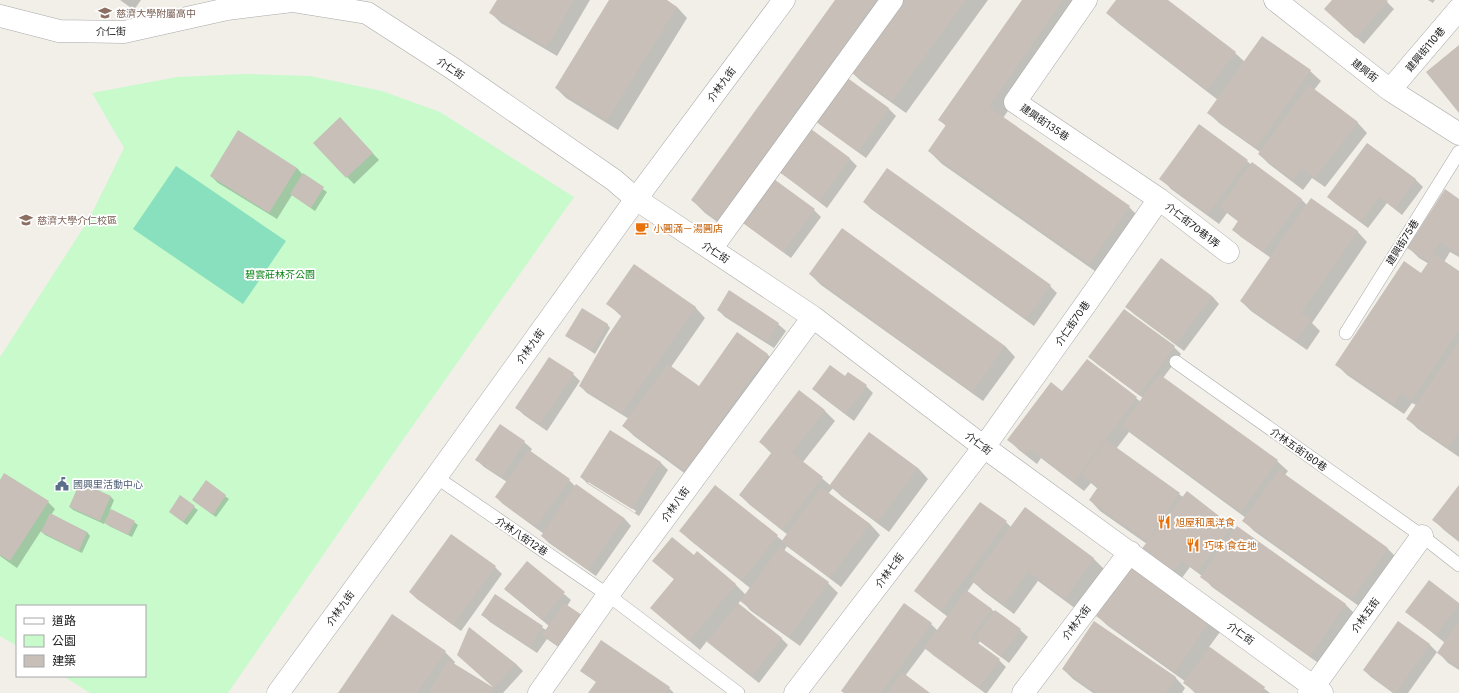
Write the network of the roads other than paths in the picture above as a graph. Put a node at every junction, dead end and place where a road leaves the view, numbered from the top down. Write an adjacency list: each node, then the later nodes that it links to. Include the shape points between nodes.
1 (784, 0): 11 (street, 介林九街)
2 (892, 0): 12 (street)
3 (1086, 0): 10 (street, 建興街135巷, via 1015,102)
4 (1275, 0): 7 (street, 建興街)
5 (1459, 9): 7 (street, 建興街110巷)
6 (0, 16): 11 (street, 介仁街, via 59,31 124,32 227,9 292,1 367,13 452,68 614,180)
7 (1390, 90): 8 (street, 建興街)
8 (1459, 134)
9 (1459, 152): 15 (lane, 建興街75巷)
10 (1159, 198): 13 (street, 介仁街70巷1弄); 17 (street, 介仁街70巷)
11 (636, 199): 12 (street, 介仁街); 18 (street, 介林九街)
12 (711, 249): 14 (street, 介仁街)
13 (1228, 252)
14 (813, 317): 17 (street, 介仁街); 22 (street, 介林八街)
15 (1346, 333)
16 (1176, 362): 19 (lane, 介林五街180巷)
17 (984, 447): 20 (street, 介仁街); 27 (street, 介林七街)
18 (436, 477): 22 (lane, 介林八街12巷); 24 (street, 介林九街)
19 (1422, 536): 21 (lane, 介林五街180巷); 23 (street, 介林五街)
20 (1130, 552): 23 (street, 介仁街); 28 (street, 介林六街)
21 (1459, 565)
22 (608, 595): 25 (street, 介林八街); 26 (lane, 介林八街12巷)
23 (1315, 691)
24 (278, 693)
25 (539, 693)
26 (738, 693)
27 (795, 693)
28 (1023, 693)

